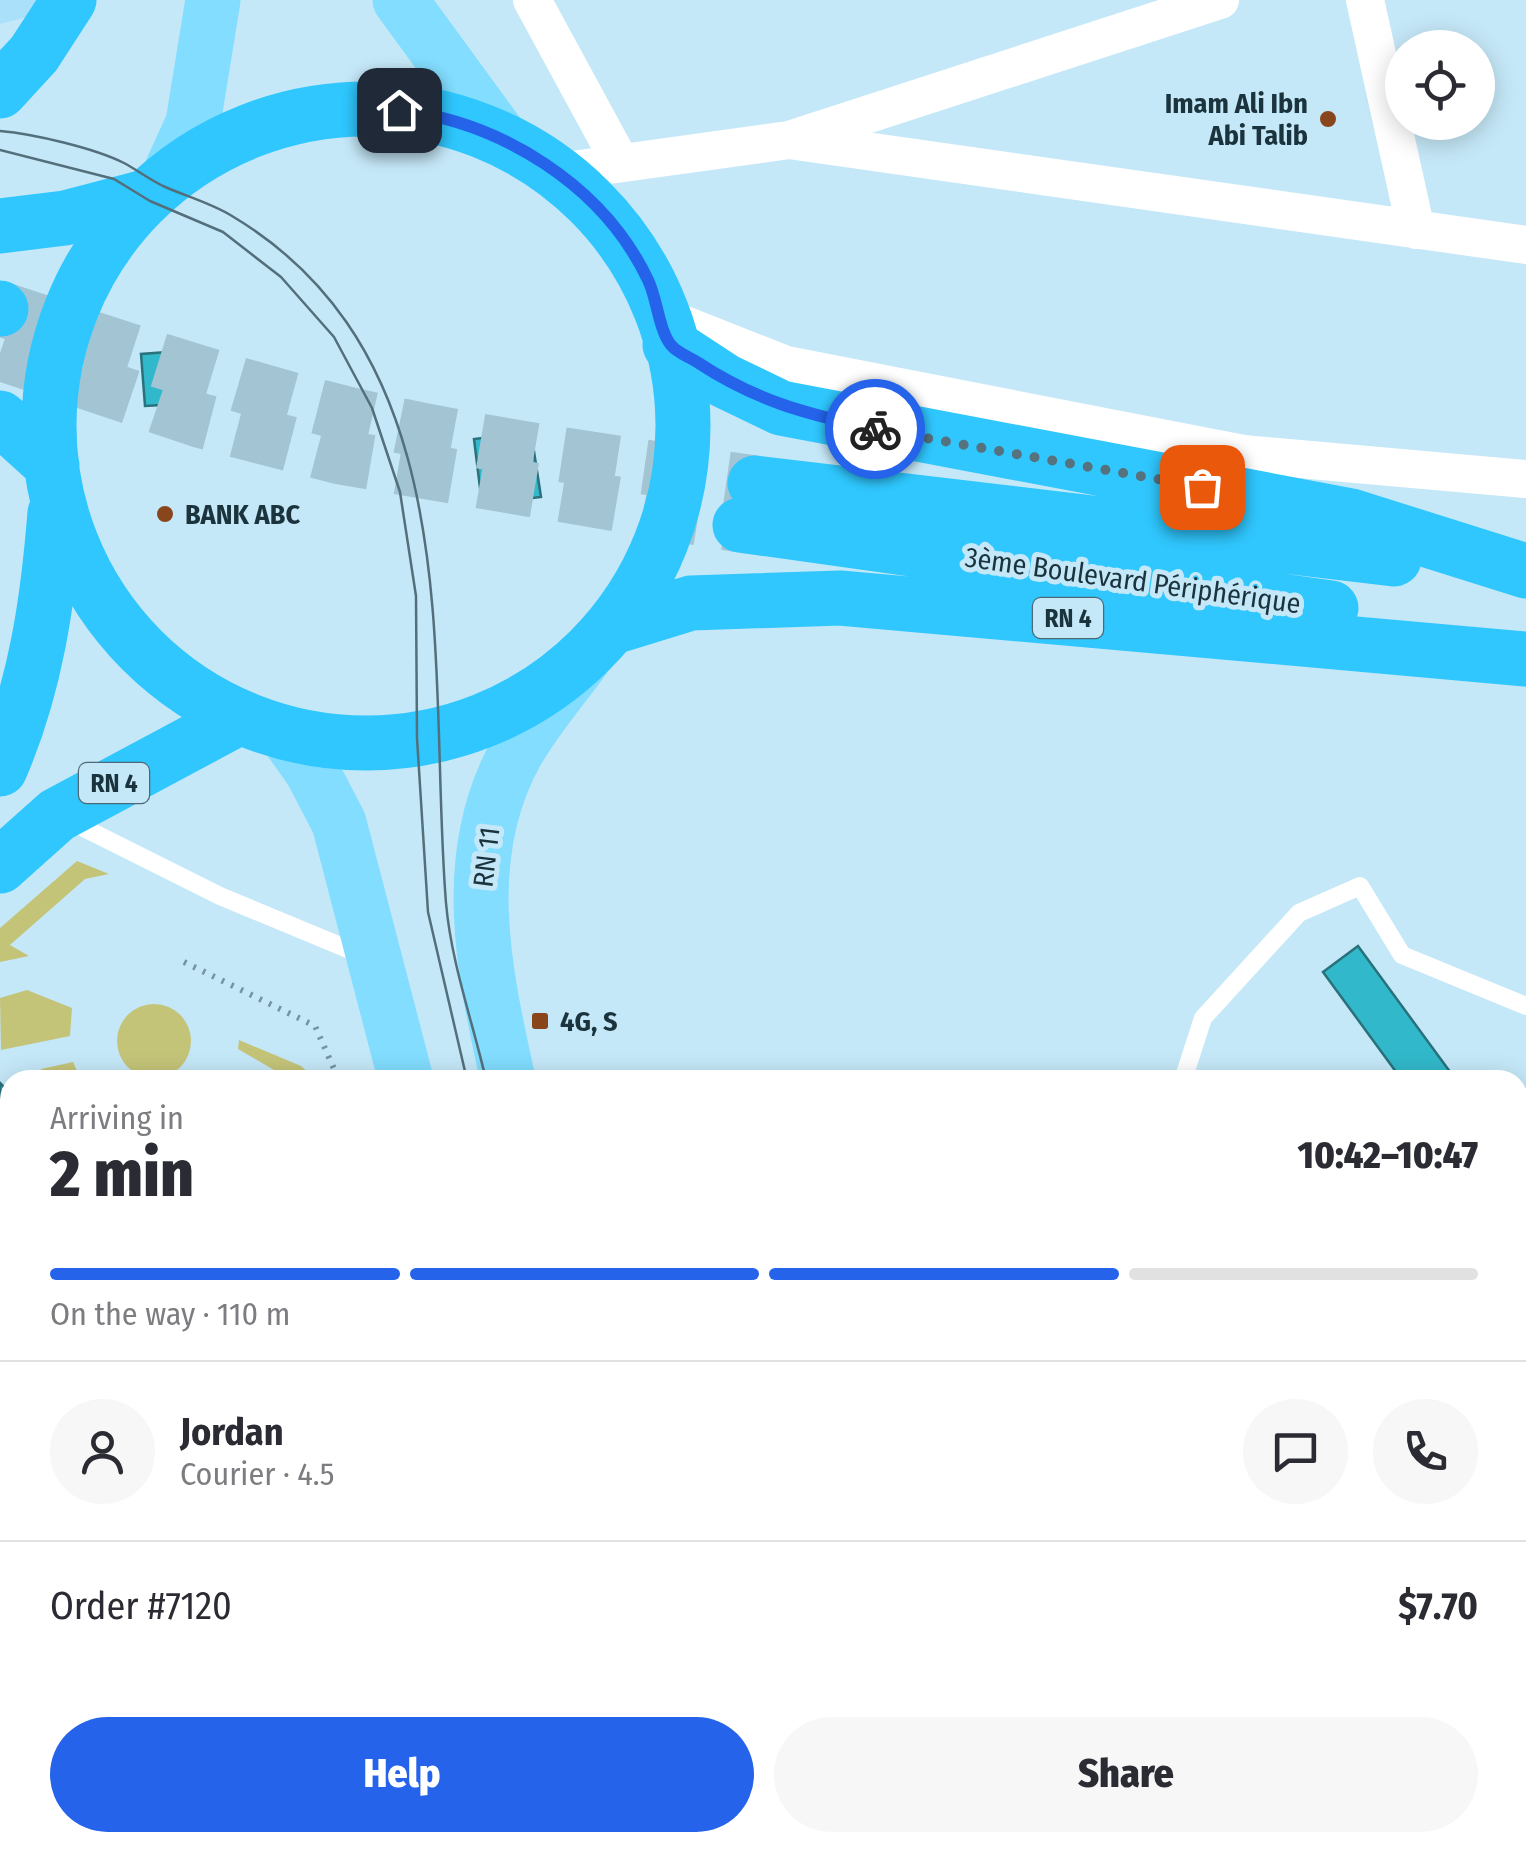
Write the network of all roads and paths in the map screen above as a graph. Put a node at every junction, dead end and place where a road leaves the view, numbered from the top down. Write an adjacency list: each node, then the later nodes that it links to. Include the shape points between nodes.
1 (70, 0): 7 (highway)
2 (213, 0): 12 (main road, via 197,108)
3 (400, 0): 8 (main road)
4 (532, 0): 10 (street)
5 (1220, 0): 9 (street)
6 (1365, 0): 14 (street)
7 (0, 91)
8 (500, 137): 11 (highway); 12 (highway, via 434,114 347,109 295,115 228,138)
9 (789, 140): 10 (street); 14 (street)
10 (620, 162): 11 (street)
11 (558, 172): 16 (highway, via 609,220 648,278)
12 (157, 186): 13 (highway, via 65,218); 19 (highway, via 116,230 68,317 50,416)
13 (0, 226)
14 (1416, 230): 15 (street)
15 (1525, 253)
16 (666, 330): 18 (street, via 786,364); 21 (highway, RN 4, via 725,381 780,408 1274,500); 24 (highway, via 683,403 681,464 646,577)
17 (0, 418): 19 (highway)
18 (1243, 454): 20 (street); 21 (highway, via 1334,489)
19 (54, 480): 26 (highway, via 85,569 142,650 188,689); 27 (highway, via 49,590 35,666)
20 (1526, 480)
21 (1422, 535): 22 (highway, RN 4)
22 (1526, 573): 23 (highway, 3ème Boulevard Périphérique / RN 4, via 748,504)
23 (1526, 638)
24 (598, 642): 25 (highway, RN 4, via 691,603 840,598); 26 (highway, via 536,695 481,722 436,734 368,744); 35 (main road, RN 11, via 516,752 490,817 480,887 482,964)
25 (1526, 659)
26 (263, 725): 28 (highway, RN 4); 30 (main road, via 312,771 339,823)
27 (0, 769)
28 (58, 815): 29 (highway, RN 4); 30 (lane, via 220,896)
29 (0, 866)
30 (376, 961): 34 (main road)
31 (184, 962): 33 (path, via 315,1026)
32 (1526, 1006): 36 (lane, via 1402,955 1360,886 1300,913 1203,1018)
33 (335, 1070)
34 (403, 1070)
35 (506, 1070)
36 (1185, 1070)

